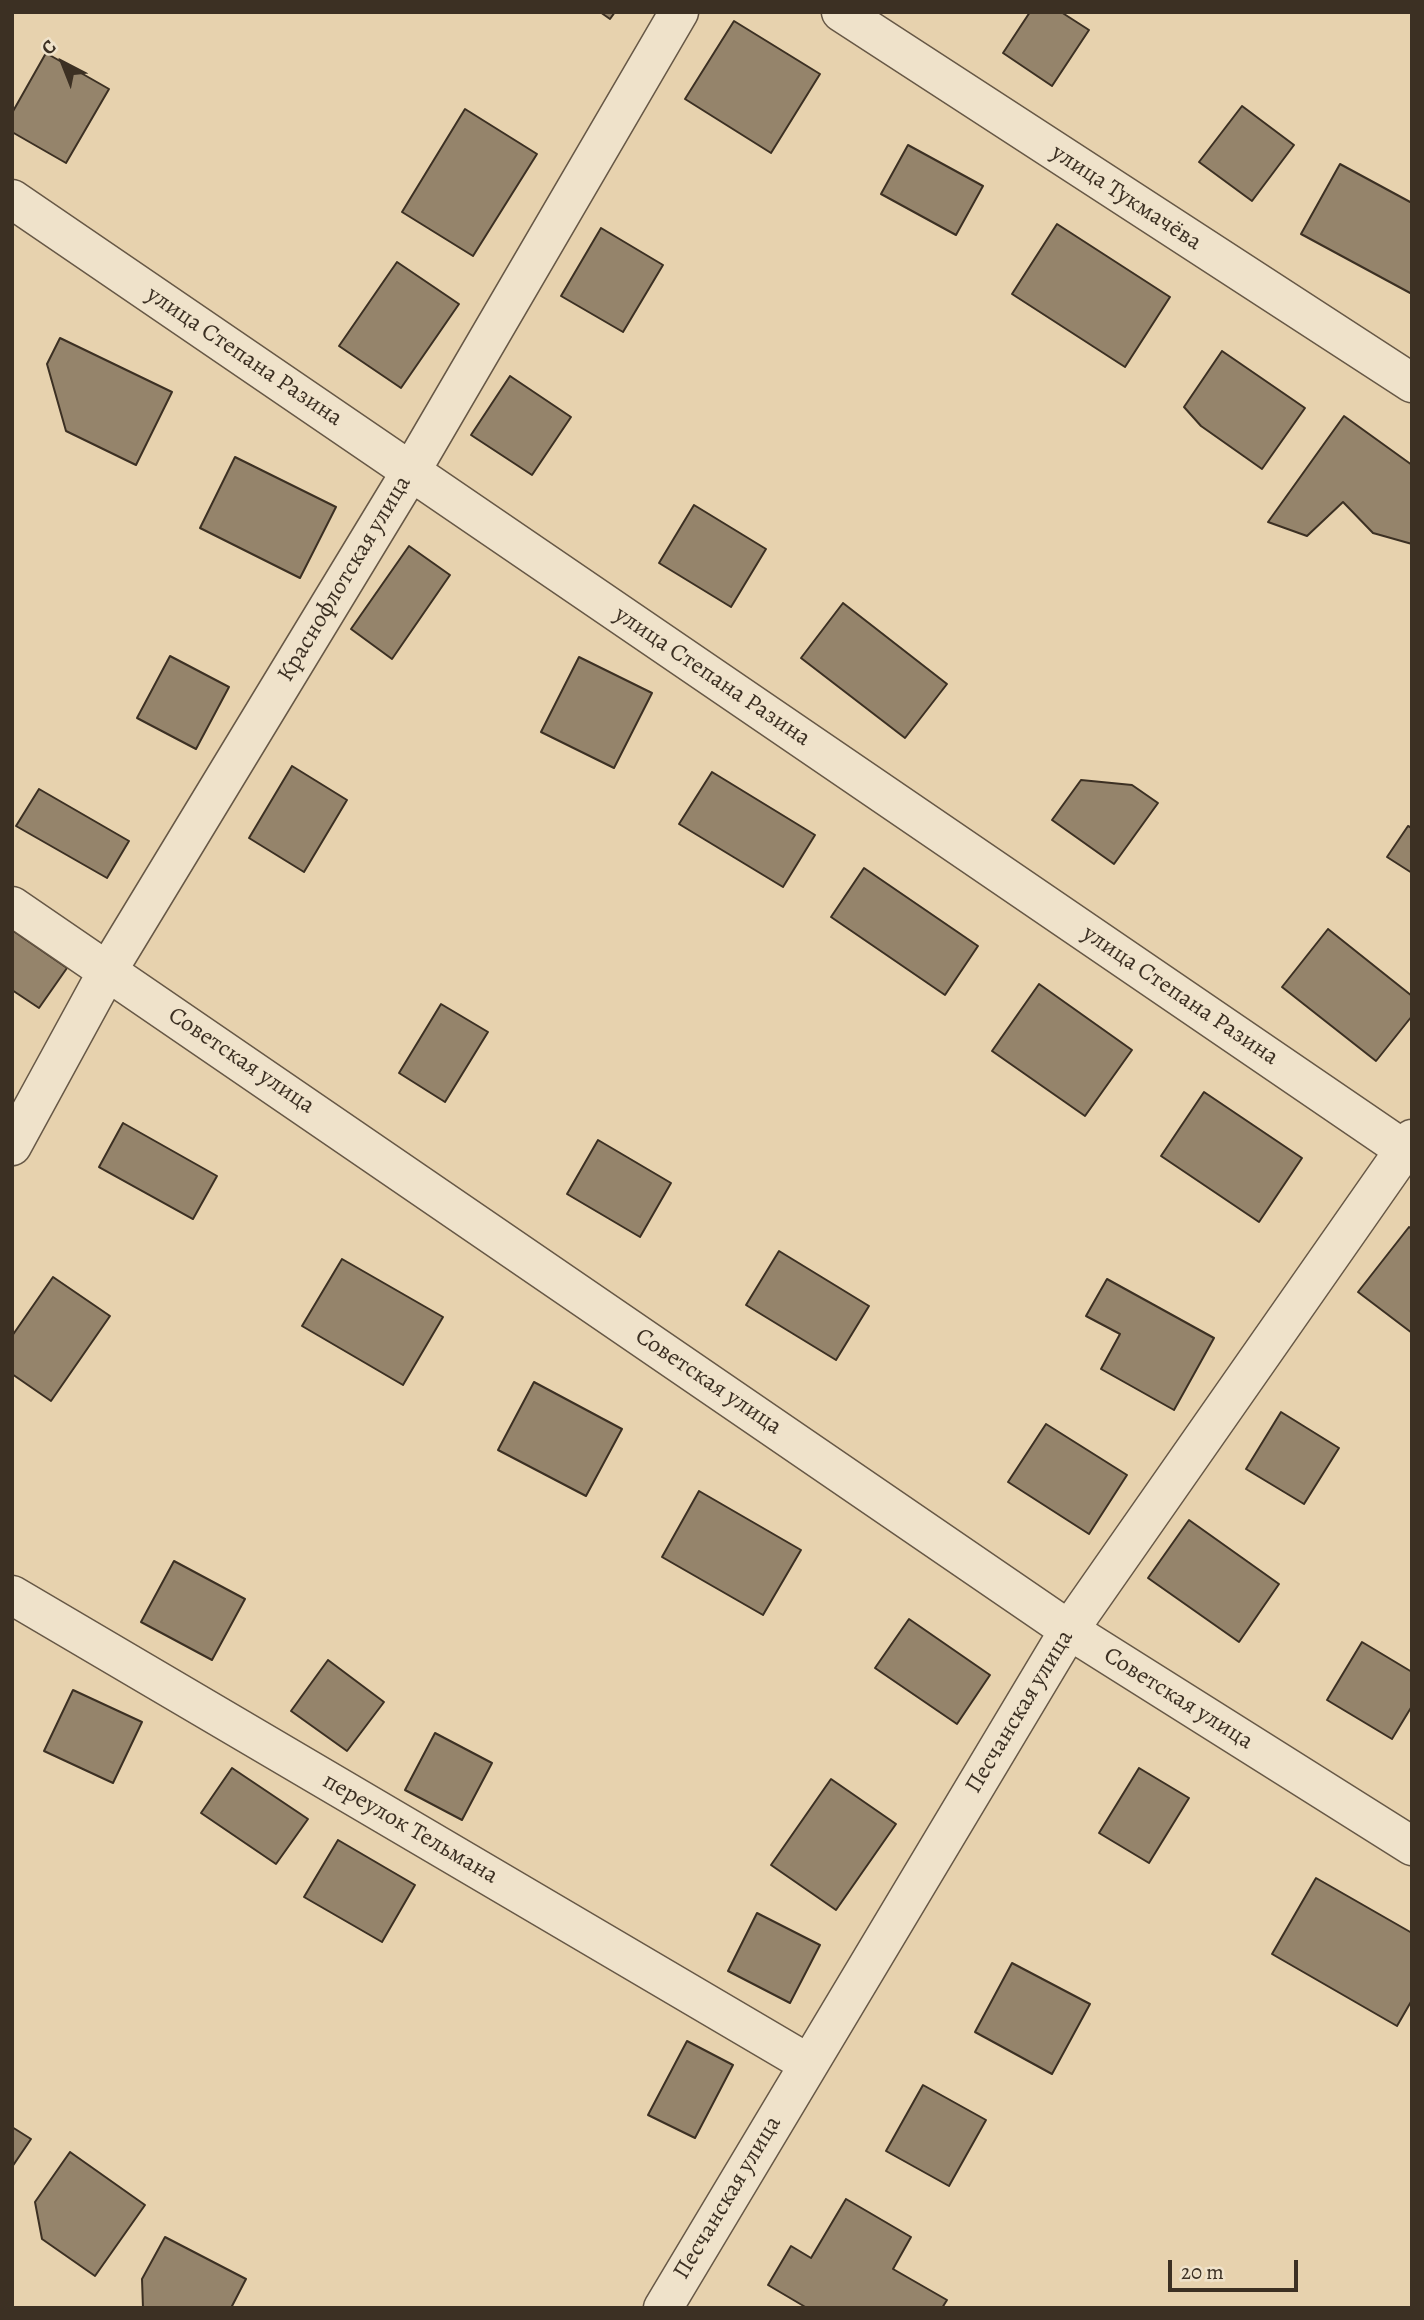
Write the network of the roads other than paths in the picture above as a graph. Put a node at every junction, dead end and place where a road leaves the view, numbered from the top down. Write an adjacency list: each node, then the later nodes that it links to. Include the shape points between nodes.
1 (679, 12): 5 (street, Краснофлотская улица)
2 (841, 12): 4 (street, улица Тукмачёва)
3 (12, 199): 5 (street, улица Степана Разина)
4 (1412, 383)
5 (411, 471): 7 (street, Краснофлотская улица); 9 (street, улица Степана Разина)
6 (12, 906): 7 (street, Советская улица)
7 (108, 970): 8 (street, Краснофлотская улица); 11 (street, Советская улица)
8 (12, 1146)
9 (1409, 1148): 11 (street, Песчанская улица)
10 (12, 1595): 13 (street, переулок Тельмана)
11 (1069, 1630): 12 (street, Советская улица); 13 (street, Песчанская улица)
12 (1412, 1846)
13 (809, 2064): 14 (street, Песчанская улица)
14 (663, 2308)

